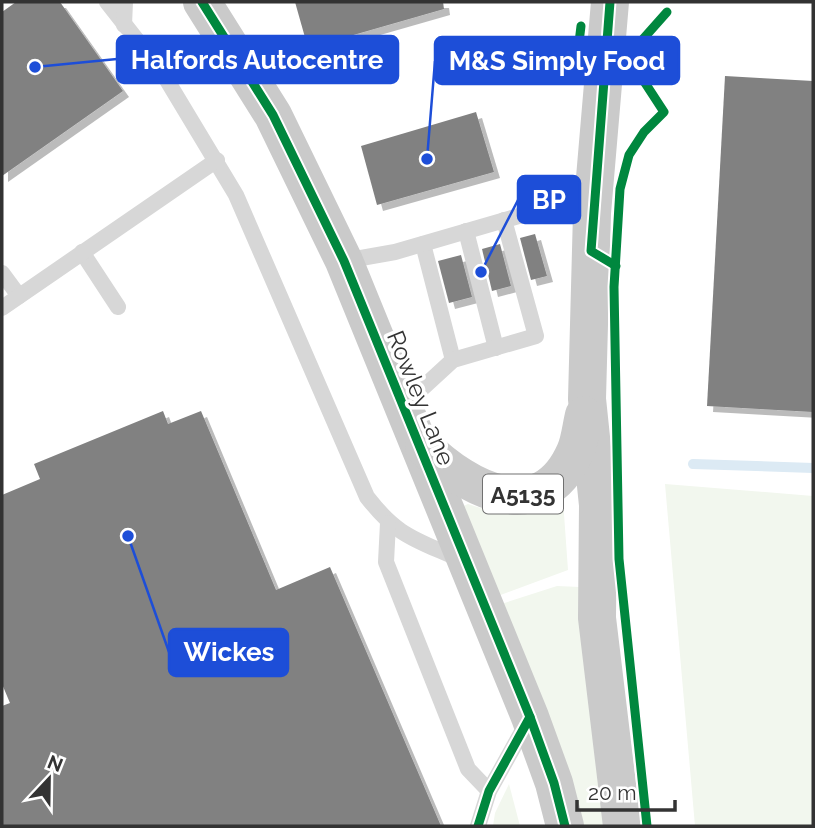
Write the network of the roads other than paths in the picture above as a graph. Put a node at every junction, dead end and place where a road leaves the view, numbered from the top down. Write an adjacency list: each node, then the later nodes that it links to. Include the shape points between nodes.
1 (107, 2): 5 (lane)
2 (125, 2): 5 (lane)
3 (610, 2): 7 (main road, A5135)
4 (205, 3): 12 (main road, Rowley Lane / A5135, via 273,115)
5 (124, 25): 6 (lane, via 162,72)
6 (217, 160): 11 (lane); 22 (lane, via 253,228 367,497)
7 (592, 212): 8 (lane, via 529,212); 19 (main road, A5135)
8 (504, 220): 9 (lane); 17 (lane, via 536,336)
9 (466, 231): 10 (lane); 17 (lane)
10 (423, 244): 12 (lane); 18 (lane)
11 (82, 252): 14 (lane); 15 (lane)
12 (344, 261): 20 (main road, Rowley Lane / A5135)
13 (2, 272): 14 (lane)
14 (19, 296): 16 (lane)
15 (118, 307)
16 (2, 308)
17 (496, 348): 18 (lane)
18 (453, 359): 20 (lane)
19 (587, 400): 21 (main road, A5135, via 576,451 561,475 537,492 507,497 472,486 447,470); 28 (main road, A5135, via 598,505 597,618)
20 (404, 405): 21 (main road, Rowley Lane / A5135)
21 (418, 440): 23 (main road, Rowley Lane / A5135)
22 (388, 523): 23 (lane); 25 (lane, via 386,562 468,769)
23 (468, 563): 24 (main road, Rowley Lane / A5135)
24 (530, 717): 25 (lane); 27 (main road, Rowley Lane / A5135)
25 (489, 790): 26 (lane)
26 (478, 826)
27 (565, 826)
28 (622, 826)

